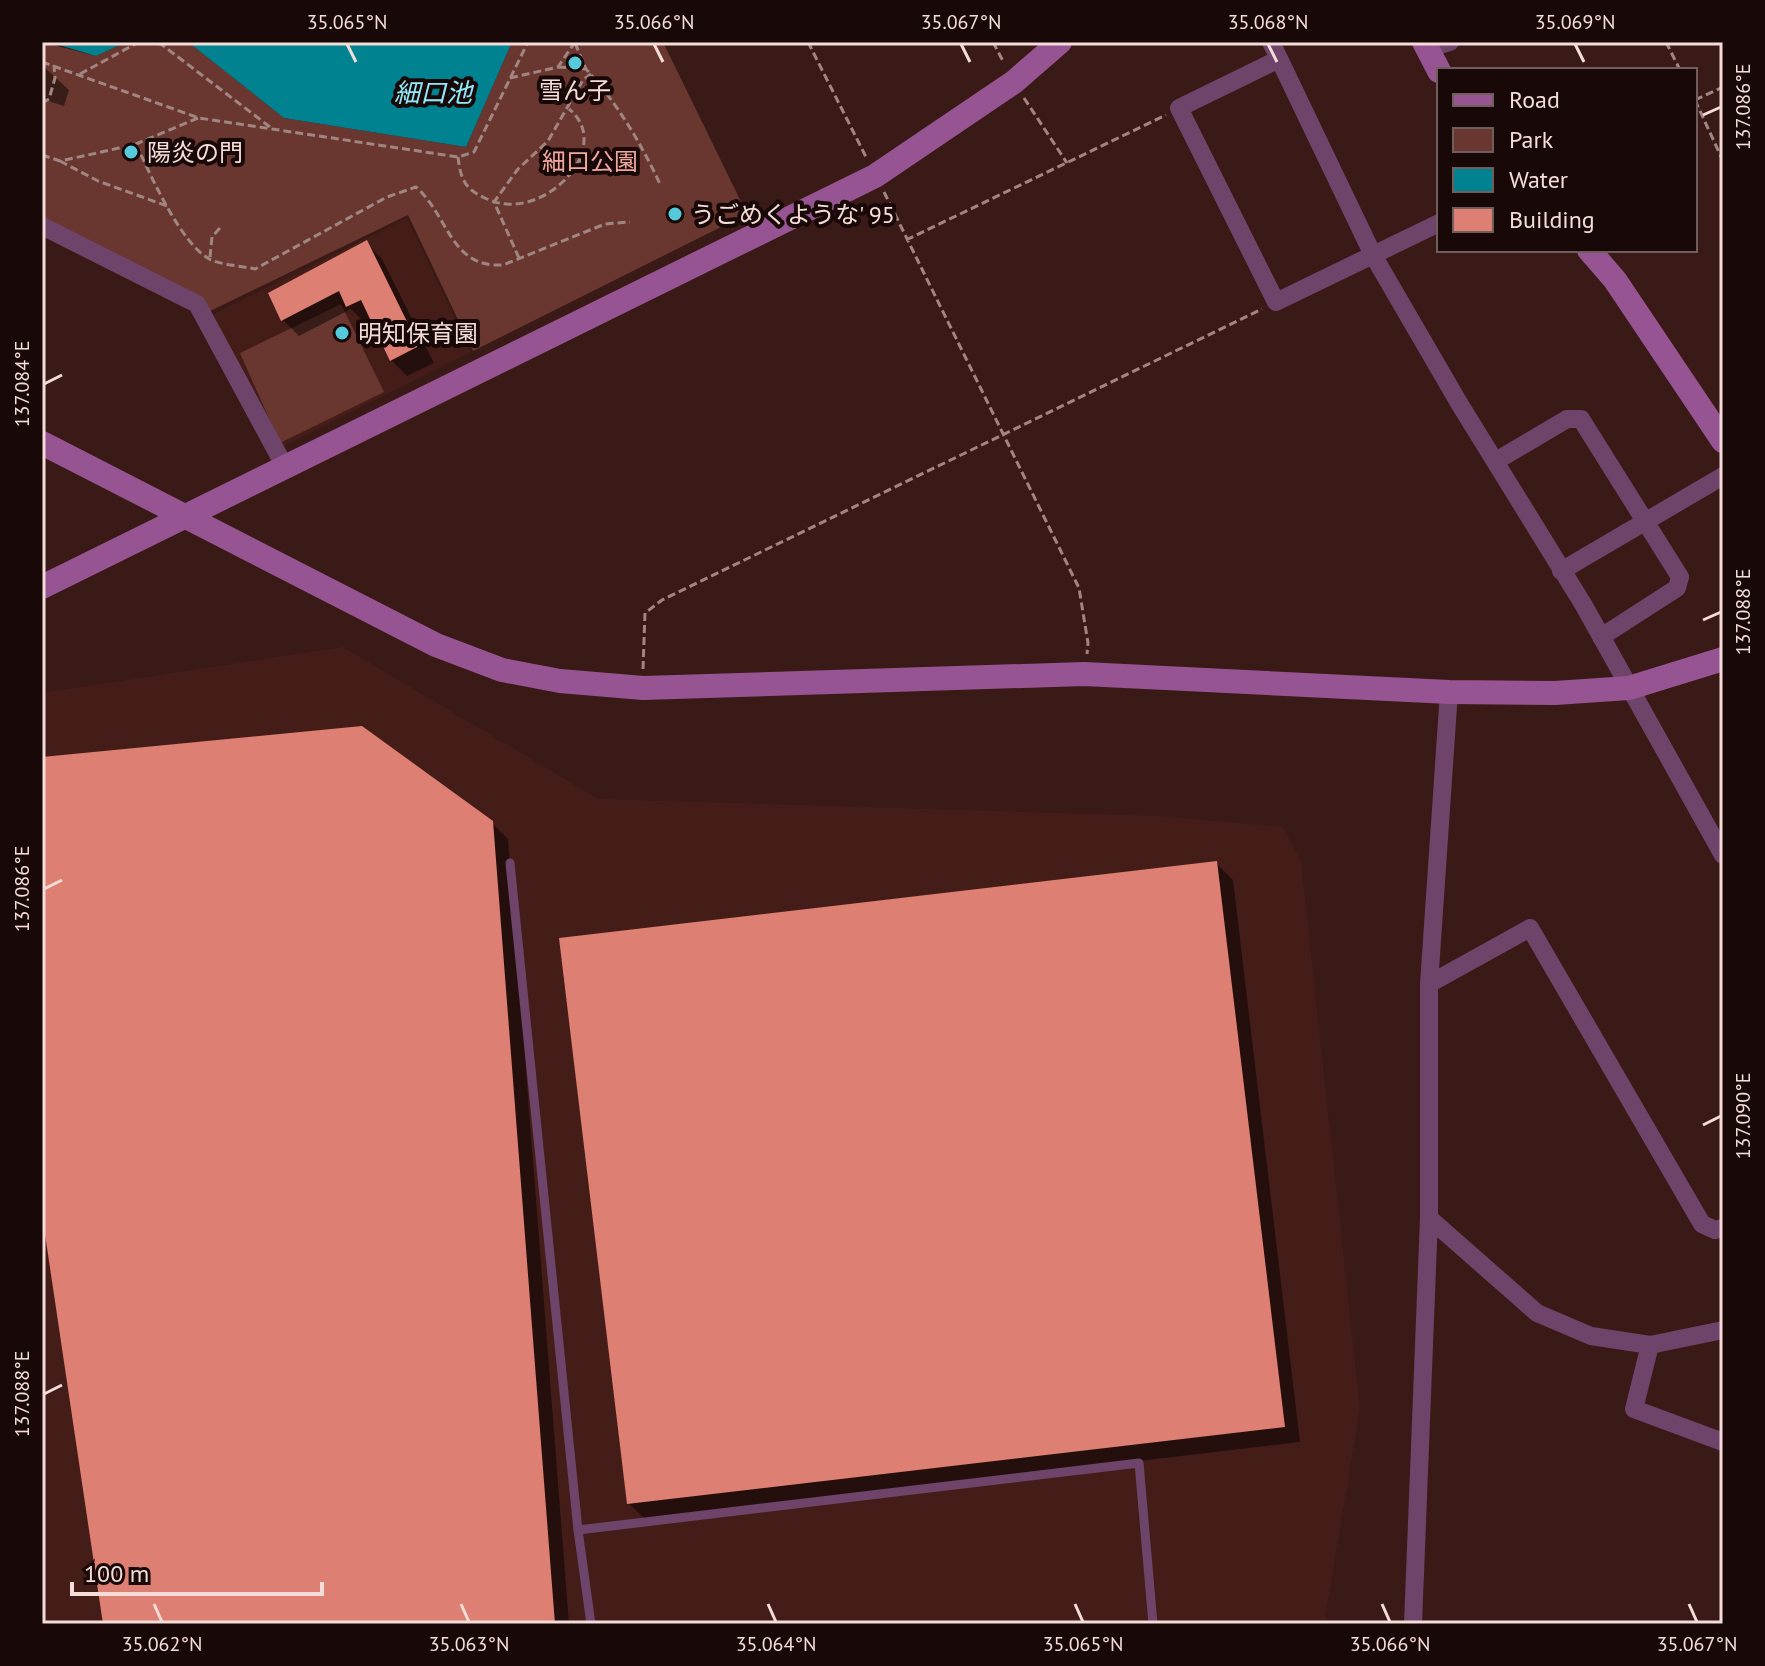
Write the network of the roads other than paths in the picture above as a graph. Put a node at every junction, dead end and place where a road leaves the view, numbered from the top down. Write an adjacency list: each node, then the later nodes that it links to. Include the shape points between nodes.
1 (1060, 42): 12 (street, via 1014,82 875,176)
2 (1434, 44): 4 (street)
3 (1275, 50): 8 (street); 8 (street, via 1179,108 1276,302)
4 (1438, 68)
5 (1437, 224): 8 (street)
6 (42, 226): 12 (street, via 197,304)
7 (1591, 252): 9 (street)
8 (1373, 255): 11 (street)
9 (1723, 441)
10 (42, 443): 14 (street)
11 (1496, 461): 15 (street, via 1567,419 1581,419); 16 (street)
12 (285, 467): 14 (street)
13 (1723, 476): 15 (street)
14 (186, 516): 17 (street); 21 (street, via 436,645 502,670 560,681 643,688 1084,674)
15 (1645, 521): 16 (street); 18 (street, via 1680,577 1677,588)
16 (1561, 571): 18 (street)
17 (42, 587)
18 (1601, 637): 20 (street)
19 (1723, 659): 20 (street)
20 (1629, 688): 21 (street); 22 (street)
21 (1449, 692): 24 (street)
22 (1723, 855)
23 (510, 863): 30 (lane)
24 (1429, 984): 25 (street); 26 (street, via 1530,928 1702,1224)
25 (1429, 1218): 28 (street, via 1537,1313 1591,1336); 33 (street)
26 (1723, 1228)
27 (1723, 1330): 28 (street)
28 (1650, 1345): 29 (street, via 1634,1409)
29 (1723, 1442)
30 (578, 1530): 31 (lane); 32 (lane, via 1139,1463)
31 (591, 1624)
32 (1153, 1624)
33 (1413, 1624)

